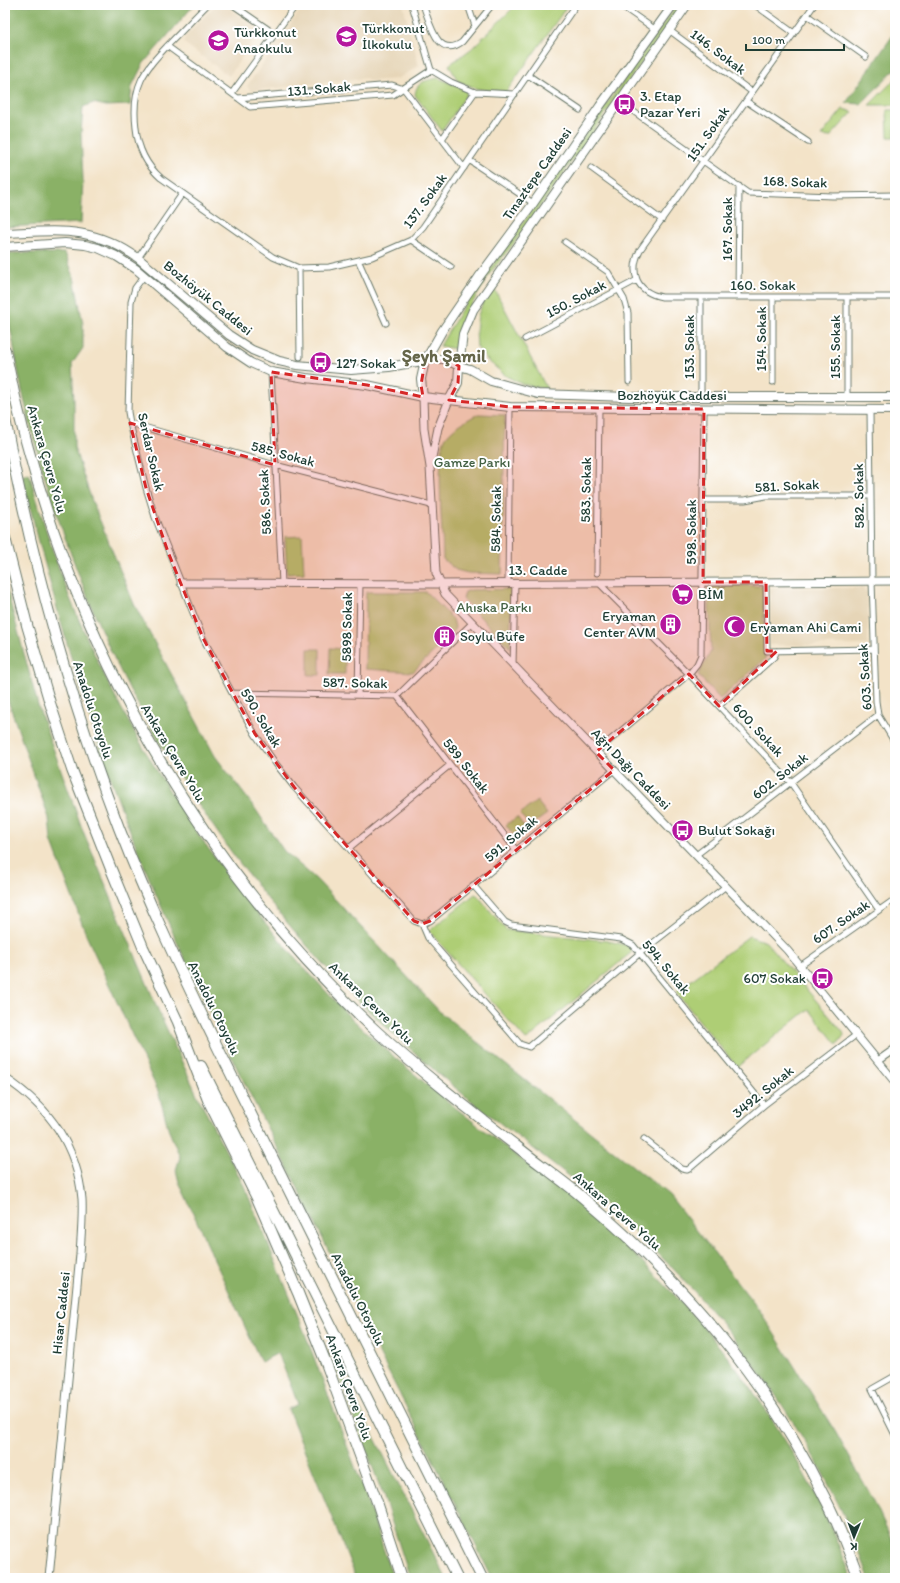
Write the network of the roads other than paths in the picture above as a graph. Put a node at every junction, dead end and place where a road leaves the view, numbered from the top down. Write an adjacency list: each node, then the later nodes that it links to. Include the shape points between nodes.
1 (207, 5): 20 (street, 137. Sokak)
2 (233, 5): 19 (street)
3 (296, 5): 19 (street)
4 (412, 5): 22 (street)
5 (423, 5): 15 (street, via 436,38 444,46 457,46)
6 (468, 5): 15 (street)
7 (492, 5): 15 (street)
8 (576, 5): 23 (street, 137. Sokak)
9 (620, 5): 16 (street)
10 (673, 5): 16 (main road, Tınaztepe Caddesi)
11 (687, 5): 17 (main road, Tınaztepe Caddesi)
12 (755, 5): 18 (street)
13 (814, 5): 14 (street, 151. Sokak)
14 (807, 15): 18 (street, 151. Sokak); 21 (street)
15 (475, 26)
16 (656, 30): 42 (main road, Tınaztepe Caddesi)
17 (669, 30): 26 (street, 146. Sokak); 65 (main road, Tınaztepe Caddesi, via 473,310 463,334)
18 (794, 33): 26 (street, 151. Sokak)
19 (275, 34): 27 (street)
20 (166, 46): 27 (street, 131. Sokak); 40 (street, 137. Sokak, via 152,61 142,78 136,96 136,123 141,152 150,167)
21 (866, 57)
22 (432, 70): 24 (street); 25 (street, via 451,82)
23 (528, 75): 28 (street, 137. Sokak); 32 (street)
24 (404, 89): 29 (street, 131. Sokak, via 392,85); 29 (street, 131. Sokak, via 393,95 250,107); 33 (street)
25 (475, 92): 28 (street); 33 (street)
26 (752, 92): 30 (street, 151. Sokak)
27 (232, 93): 29 (street, 131. Sokak)
28 (514, 94): 35 (street, 137. Sokak)
29 (238, 98)
30 (746, 101): 34 (street); 36 (street, 151. Sokak)
31 (630, 109): 36 (street, 168. Sokak)
32 (580, 110)
33 (442, 139): 37 (street)
34 (808, 142)
35 (470, 160): 37 (street, 137. Sokak); 42 (street)
36 (703, 161): 39 (street, 168. Sokak); 43 (street, 151. Sokak)
37 (464, 168): 45 (street, 137. Sokak)
38 (590, 168): 43 (street)
39 (739, 186): 41 (street, 168. Sokak, via 748,193); 56 (street, 167. Sokak)
40 (182, 194): 48 (street); 51 (street, 137. Sokak, via 273,257)
41 (895, 195)
42 (533, 203): 64 (main road, Tınaztepe Caddesi, via 442,331)
43 (662, 220): 53 (street, 151. Sokak, via 638,256 634,266)
44 (5, 233): 48 (main road, Bozhöyük Caddesi, via 63,231 90,234 113,242)
45 (411, 240): 49 (street, 137. Sokak); 50 (street)
46 (565, 242): 54 (street, via 608,272)
47 (6, 247): 52 (main road, Bozhöyük Caddesi, via 65,243 85,245 116,256)
48 (138, 258): 64 (main road, Bozhöyük Caddesi, via 229,335 266,356 297,365 352,370 389,368)
49 (359, 262): 51 (street, 137. Sokak); 60 (street)
50 (451, 267)
51 (299, 268): 63 (street)
52 (144, 276): 66 (main road, Bozhöyük Caddesi, via 227,347 251,363); 80 (street, Serdar Sokak, via 135,288 131,302 128,412)
53 (637, 280): 54 (street, 150. Sokak); 55 (street, 160. Sokak, via 655,296)
54 (619, 290): 61 (street, 150. Sokak); 67 (street, via 628,313)
55 (701, 297): 56 (street, 160. Sokak); 70 (street, 153. Sokak)
56 (738, 297): 57 (street, 160. Sokak)
57 (773, 297): 58 (street, 160. Sokak); 68 (street, 154. Sokak)
58 (847, 297): 59 (street, 160. Sokak); 71 (street, 155. Sokak)
59 (895, 297)
60 (386, 323)
61 (525, 339)
62 (5, 350): 138 (highway, Ankara Çevre Yolu, via 23,433 35,473 84,612 132,712 200,825 278,927 374,1029 430,1078 585,1199 641,1249 691,1300 747,1369 792,1438 832,1512)
63 (300, 356)
64 (425, 361): 65 (main road, via 444,359); 69 (main road, via 421,378)
65 (459, 366): 70 (main road, Bozhöyük Caddesi, via 494,382 538,394); 73 (main road, via 458,383)
66 (271, 372): 69 (main road, Bozhöyük Caddesi, via 367,385); 81 (street, 586. Sokak)
67 (629, 382)
68 (773, 382)
69 (423, 397): 73 (main road); 82 (street, Ağrı Dağı Caddesi, via 424,429)
70 (701, 397): 71 (main road, Bozhöyük Caddesi)
71 (847, 397): 72 (main road, Bozhöyük Caddesi)
72 (895, 397)
73 (449, 400): 74 (main road, Bozhöyük Caddesi); 82 (street, Ağrı Dağı Caddesi, via 438,428)
74 (510, 407): 75 (main road, Bozhöyük Caddesi); 96 (street, 584. Sokak)
75 (599, 408): 76 (main road, Bozhöyük Caddesi); 87 (street, 583. Sokak)
76 (704, 409): 77 (main road, Bozhöyük Caddesi); 84 (street, 598. Sokak)
77 (870, 410): 78 (main road, Bozhöyük Caddesi); 83 (street, 582. Sokak)
78 (895, 410)
79 (5, 419): 137 (highway, Anadolu Otoyolu, via 26,522 51,622 84,729 132,861 224,1062)
80 (130, 423): 81 (street, 585. Sokak); 93 (street, Serdar Sokak, via 155,517)
81 (276, 465): 85 (street, 585. Sokak); 94 (street, 586. Sokak)
82 (430, 466): 85 (street, Ağrı Dağı Caddesi)
83 (871, 496): 84 (street, 581. Sokak, via 766,496 745,500); 88 (street, 582. Sokak)
84 (703, 500): 91 (street, 598. Sokak)
85 (431, 505): 98 (street, Ağrı Dağı Caddesi)
86 (5, 538): 124 (highway, Ankara Çevre Yolu, via 35,653 72,770 110,869)
87 (597, 573)
88 (872, 581): 89 (street, 13. Cadde); 92 (street, 13. Cadde); 100 (street, 603. Sokak)
89 (895, 581)
90 (598, 582): 91 (street, 13. Cadde); 97 (street, 13. Cadde); 103 (street, 600. Sokak)
91 (703, 582): 92 (street, 13. Cadde); 103 (street, 598. Sokak, via 702,652)
92 (766, 582): 101 (street, via 767,651)
93 (181, 583): 94 (street, 13. Cadde); 104 (street, 590. Sokak, via 203,638)
94 (282, 583): 95 (street, 13. Cadde)
95 (360, 583): 98 (street, 13. Cadde); 105 (street, 5898 Sokak)
96 (508, 583): 97 (street, 13. Cadde); 98 (street, 13. Cadde)
97 (515, 583): 102 (street)
98 (439, 584): 99 (street, Ağrı Dağı Caddesi)
99 (472, 623): 102 (street, Ağrı Dağı Caddesi); 106 (street, 587. Sokak)
100 (874, 649): 101 (street); 108 (street, 603. Sokak)
101 (777, 651): 107 (street, via 774,657)
102 (513, 665): 110 (street, Ağrı Dağı Caddesi)
103 (689, 674): 107 (street, 600. Sokak); 110 (street, 598. Sokak)
104 (232, 693): 105 (street, 587. Sokak); 114 (street, 590. Sokak, via 255,734 276,764)
105 (358, 695): 106 (street, 587. Sokak)
106 (397, 696): 111 (street, 589. Sokak)
107 (719, 706): 113 (street, 600. Sokak)
108 (878, 715): 109 (street, 603. Sokak); 113 (street, 602. Sokak)
109 (895, 743)
110 (596, 752): 112 (street, Ağrı Dağı Caddesi)
111 (450, 765): 114 (street); 115 (street, 589. Sokak)
112 (614, 770): 115 (street, 591. Sokak); 116 (street, Ağrı Dağı Caddesi)
113 (791, 783): 116 (street, 602. Sokak); 120 (street, 600. Sokak)
114 (349, 848): 121 (street, 590. Sokak, via 414,921)
115 (516, 850): 117 (street, 591. Sokak)
116 (696, 856): 118 (street, Ağrı Dağı Caddesi)
117 (473, 886): 121 (street, 591. Sokak, via 430,921); 122 (street, 594. Sokak, via 505,922 511,925 621,939 633,945)
118 (726, 886): 122 (street); 123 (street, Ağrı Dağı Caddesi)
119 (895, 899): 120 (street, 607. Sokak)
120 (879, 910): 123 (street, 607. Sokak)
121 (422, 924): 122 (street, via 428,938 520,1044 529,1047)
122 (640, 954): 130 (street, 594. Sokak)
123 (800, 966): 125 (street, Ağrı Dağı Caddesi)
124 (178, 1022): 135 (highway, Ankara Çevre Yolu, via 208,1100 257,1198 298,1293 377,1502); 136 (highway)
125 (856, 1035): 127 (street, Ağrı Dağı Caddesi); 130 (street, 3492. Sokak)
126 (895, 1049): 127 (street)
127 (878, 1061): 129 (street, Ağrı Dağı Caddesi)
128 (5, 1078): 134 (street, Hisar Caddesi, via 32,1097 54,1122 74,1161 82,1201 80,1254)
129 (895, 1082)
130 (764, 1105): 131 (street, 3492. Sokak, via 687,1170 682,1169)
131 (644, 1139)
132 (895, 1376): 133 (street, via 872,1388)
133 (895, 1435)
134 (49, 1578)
135 (402, 1578)
136 (457, 1578)
137 (482, 1578)
138 (859, 1578)

